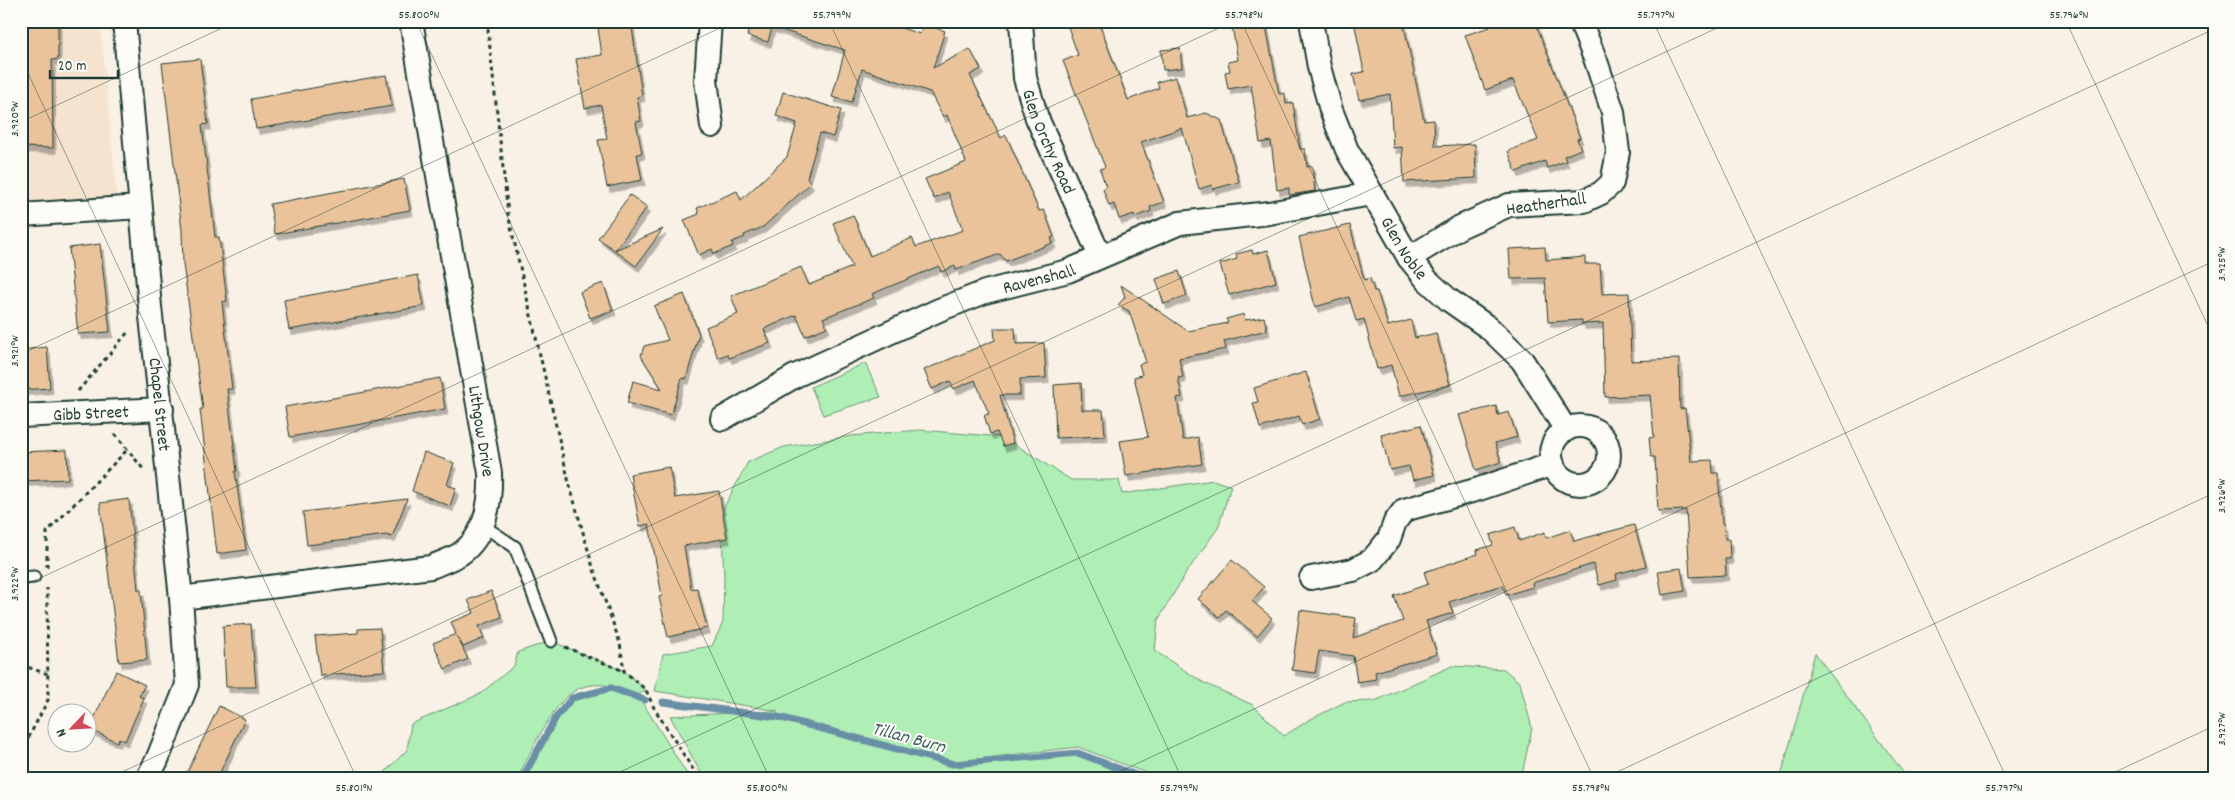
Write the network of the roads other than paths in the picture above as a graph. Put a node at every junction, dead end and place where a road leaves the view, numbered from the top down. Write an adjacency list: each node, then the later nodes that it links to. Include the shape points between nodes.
1 (124, 21): 9 (street, Chapel Street)
2 (411, 21): 18 (street, Lithgow Drive, via 490,473 491,497)
3 (710, 21): 7 (street, via 706,80)
4 (1021, 21): 11 (street, Glen Orchy Road, via 1025,78 1037,118)
5 (1311, 21): 8 (street, Glen Noble, via 1331,110 1347,150)
6 (1580, 21): 12 (street, Heatherhall, via 1613,112 1618,152 1612,183 1602,193 1584,201 1509,205 1460,227)
7 (712, 126)
8 (1372, 194): 11 (street, Ravenshall, via 1269,213 1180,223); 12 (street, Glen Noble)
9 (140, 208): 10 (street); 13 (street, Chapel Street)
10 (21, 215)
11 (1100, 256): 15 (street, Ravenshall, via 1068,271 986,292 939,310 794,376)
12 (1409, 258): 16 (street, Glen Noble, via 1449,300 1489,328 1522,360)
13 (162, 409): 14 (street, Gibb Street); 22 (street, Chapel Street)
14 (21, 416)
15 (722, 420)
16 (1566, 430): 17 (street, via 1554,445); 17 (street, via 1584,427 1601,435 1609,452 1605,470 1591,482 1582,484 1564,479)
17 (1553, 464): 21 (street, via 1404,510 1389,539 1372,560 1353,570)
18 (482, 525): 22 (street, Lithgow Drive, via 461,554 431,566); 23 (lane, via 515,547)
19 (34, 577): 20 (lane)
20 (21, 578)
21 (1312, 578)
22 (181, 598): 24 (street, Chapel Street, via 187,685)
23 (551, 641)
24 (147, 779)

